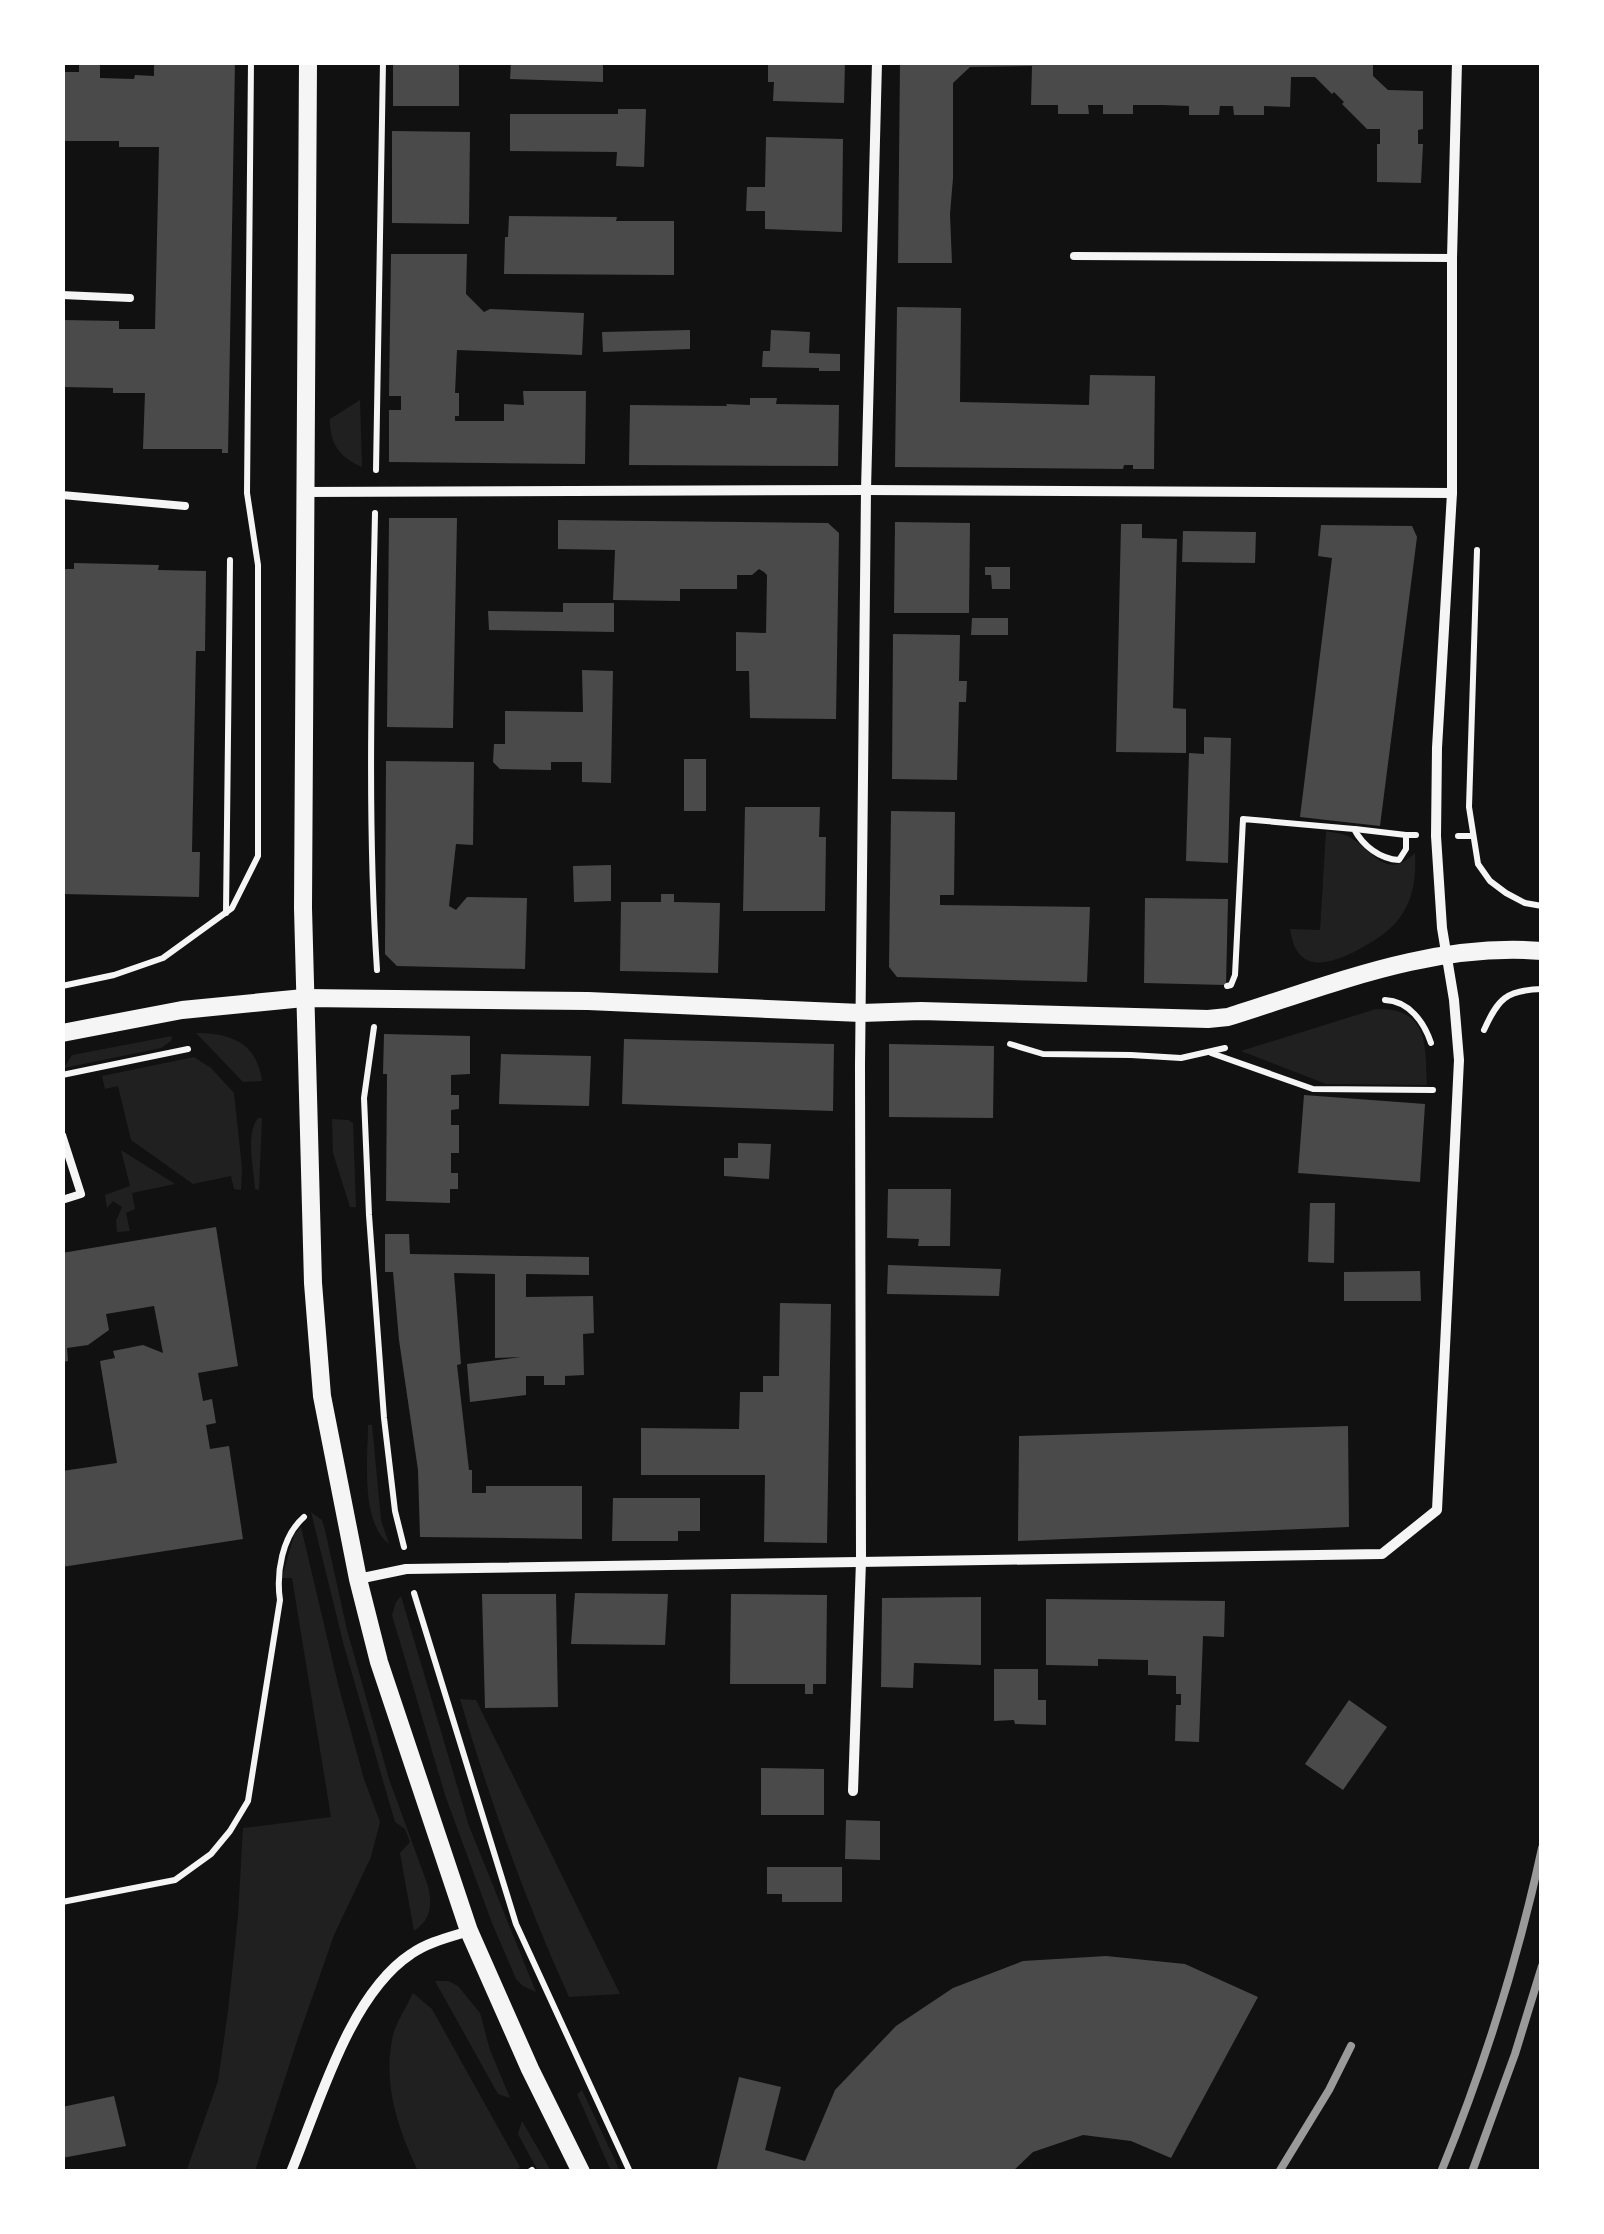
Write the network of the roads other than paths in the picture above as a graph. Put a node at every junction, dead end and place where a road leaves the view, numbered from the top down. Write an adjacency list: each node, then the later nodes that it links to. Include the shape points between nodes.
1 (308, 62): 9 (street)
2 (877, 62): 8 (street)
3 (1457, 62): 5 (street)
4 (1074, 256): 5 (lane)
5 (1452, 258): 10 (street)
6 (62, 295): 7 (lane)
7 (130, 298)
8 (866, 490): 9 (street); 10 (street); 16 (street)
9 (304, 492): 15 (street)
10 (1452, 493): 14 (street, via 1436,836)
11 (62, 495): 12 (lane)
12 (185, 506)
13 (1542, 950): 14 (street)
14 (1447, 954): 16 (street, via 1228,1017); 20 (street, via 1459,1098 1437,1510 1382,1554)
15 (304, 998): 16 (street); 17 (street, via 182,1010); 21 (street, via 322,1396)
16 (861, 1013): 20 (street)
17 (62, 1032)
18 (62, 1135): 19 (lane, via 80,1194)
19 (62, 1200)
20 (861, 1561): 21 (street, via 406,1569); 22 (street)
21 (358, 1579): 23 (street)
22 (853, 1791)
23 (469, 1931): 24 (street, via 410,1954 370,1996 347,2033); 25 (street)
24 (291, 2172)
25 (581, 2172)

